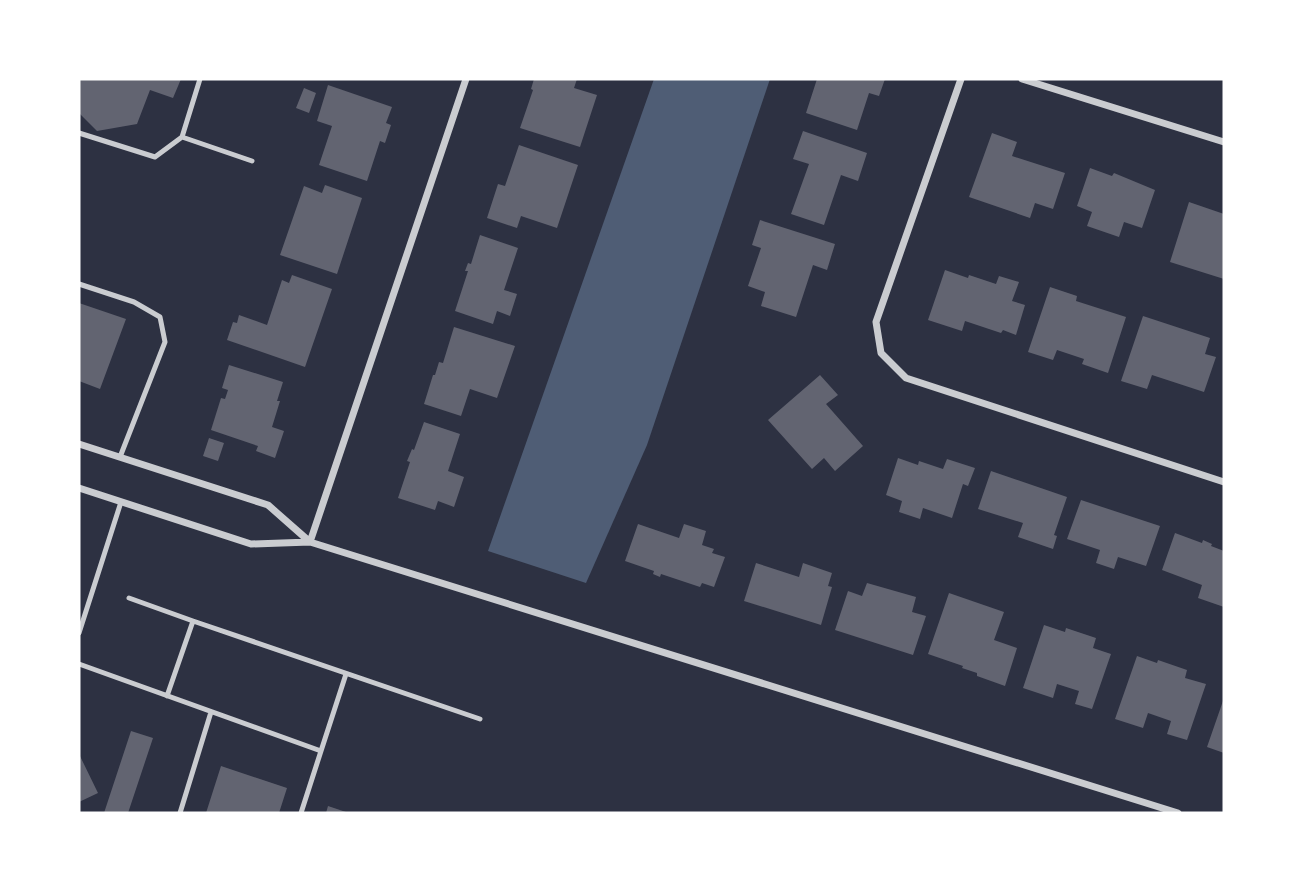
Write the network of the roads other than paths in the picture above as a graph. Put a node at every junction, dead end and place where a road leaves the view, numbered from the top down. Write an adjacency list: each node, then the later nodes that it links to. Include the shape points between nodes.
1 (200, 79): 6 (lane)
2 (466, 79): 15 (street)
3 (961, 79): 12 (street, via 876,322 881,353 906,378)
4 (1022, 79): 7 (street)
5 (79, 133): 6 (lane, via 155,158)
6 (181, 137): 8 (lane)
7 (1224, 142)
8 (252, 161)
9 (79, 284): 11 (lane, via 134,302 160,317 165,342)
10 (79, 444): 11 (street)
11 (121, 457): 15 (street, via 268,505)
12 (1224, 482)
13 (79, 488): 14 (street)
14 (121, 502): 15 (street, via 251,544); 18 (lane)
15 (310, 542): 27 (street)
16 (129, 598): 17 (lane)
17 (193, 621): 20 (lane); 21 (lane)
18 (79, 633)
19 (79, 664): 21 (lane)
20 (346, 674): 23 (lane); 24 (lane)
21 (167, 696): 22 (lane)
22 (211, 712): 24 (lane); 25 (lane)
23 (480, 719)
24 (321, 751): 26 (lane)
25 (180, 813)
26 (301, 813)
27 (1178, 813)

